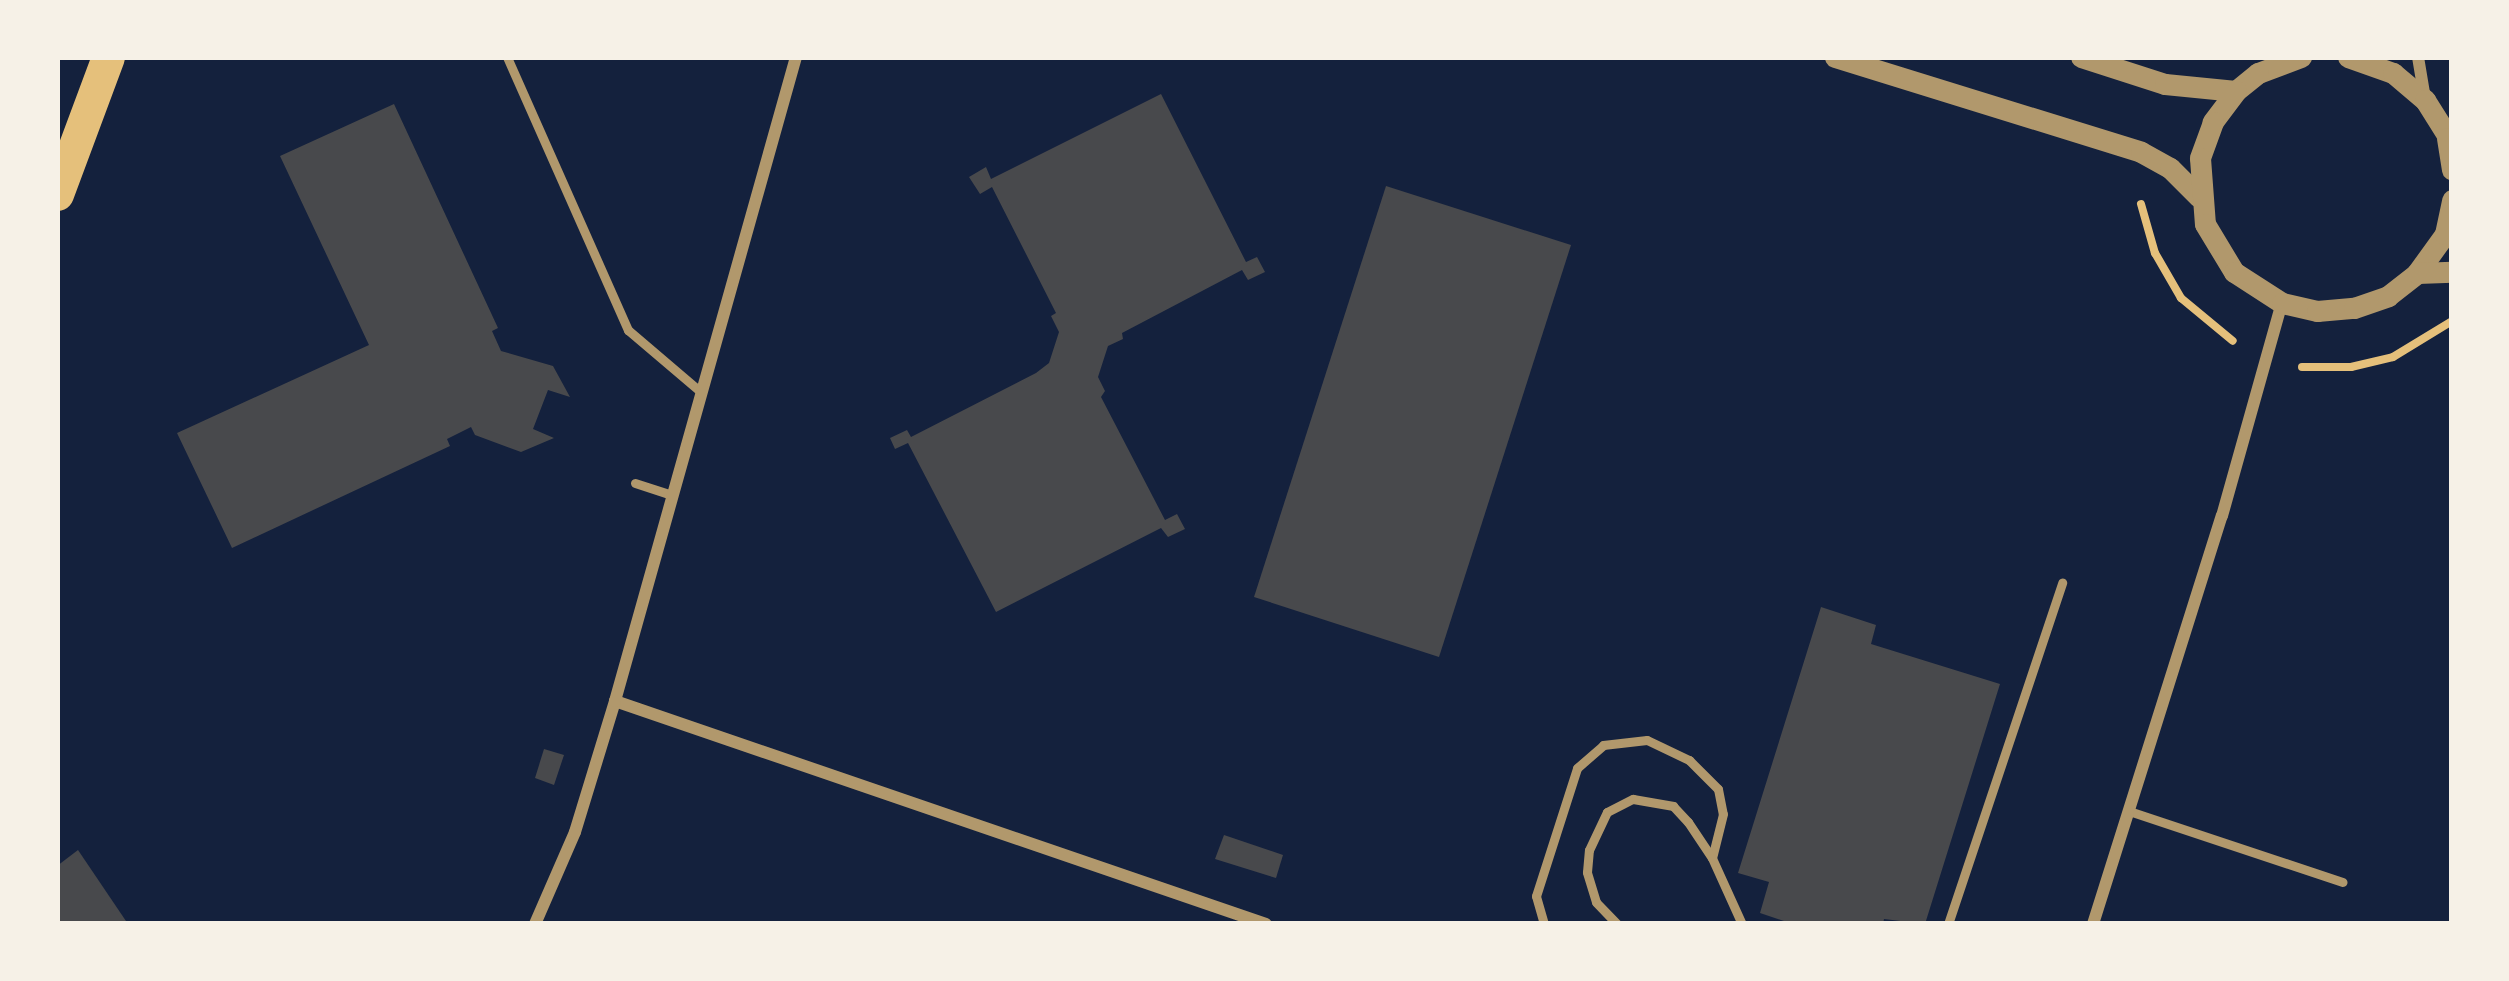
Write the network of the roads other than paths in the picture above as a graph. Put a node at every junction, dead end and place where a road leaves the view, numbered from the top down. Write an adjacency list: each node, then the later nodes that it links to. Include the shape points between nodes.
1 (108, 57): 13 (highway)
2 (507, 57): 19 (lane, via 628,330)
3 (796, 57): 19 (street)
4 (1835, 57): 14 (street, via 2140,152)
5 (2081, 57): 9 (street, via 2164,84)
6 (2301, 57): 9 (street)
7 (2348, 57): 10 (street, via 2393,73)
8 (2417, 57): 10 (street)
9 (2236, 91): 14 (street, via 2200,158)
10 (2426, 100): 11 (street)
11 (2449, 141): 12 (street)
12 (2452, 170)
13 (57, 194)
14 (2199, 197): 18 (street, via 2234,272)
15 (2452, 200): 17 (street, via 2445,234)
16 (2452, 272): 17 (street)
17 (2417, 274): 18 (street, via 2354,308)
18 (2282, 303): 24 (street)
19 (704, 395): 21 (street)
20 (635, 483): 21 (lane)
21 (673, 495): 23 (street)
22 (2062, 584): 32 (lane)
23 (615, 701): 27 (street, via 575,832); 28 (street)
24 (2129, 811): 26 (lane); 33 (street)
25 (1712, 858): 29 (lane, via 1723,814 1718,789 1689,760 1647,740 1604,746 1577,768 1536,896); 30 (lane, via 1672,806 1633,799 1607,812 1587,872 1596,902); 31 (lane)
26 (2344, 882)
27 (535, 924)
28 (1266, 924)
29 (1544, 924)
30 (1617, 924)
31 (1742, 924)
32 (1948, 924)
33 (2092, 924)

